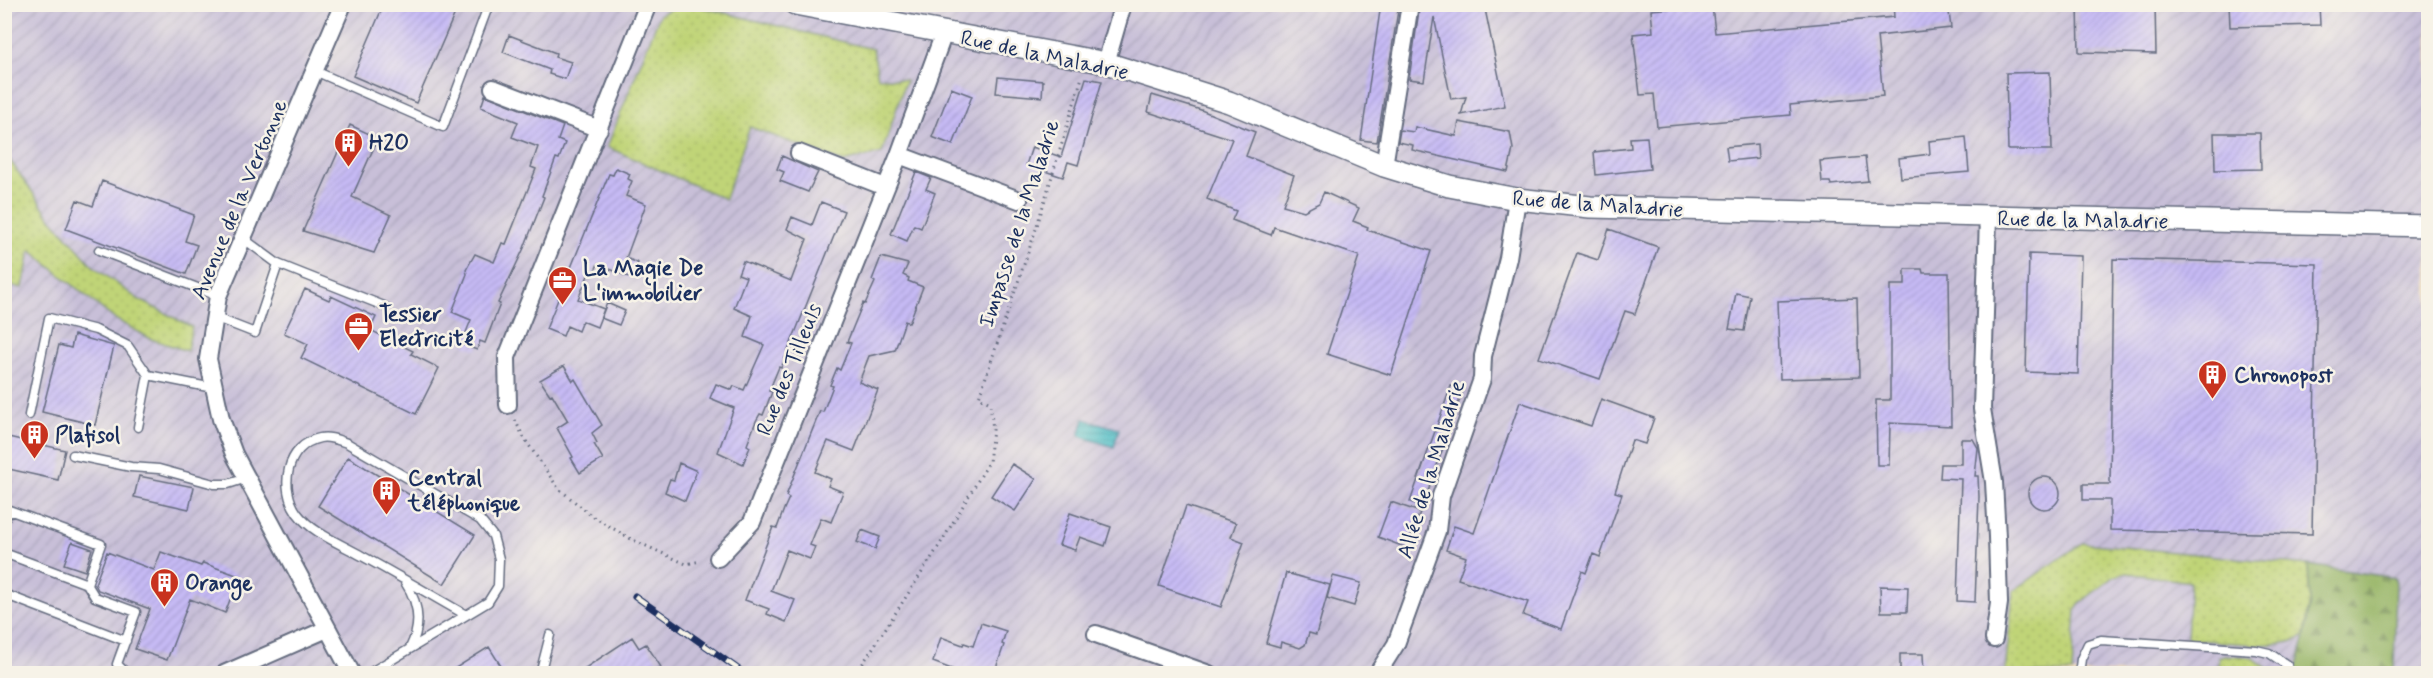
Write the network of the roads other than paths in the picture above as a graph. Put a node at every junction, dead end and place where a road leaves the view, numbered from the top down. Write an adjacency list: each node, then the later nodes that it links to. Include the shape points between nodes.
1 (344, 4): 9 (street, Avenue de la Vertonne)
2 (489, 4): 9 (lane, via 444,127)
3 (648, 4): 11 (street)
4 (795, 4): 7 (street, Rue de la Maladrie, via 871,15)
5 (1124, 4): 8 (street)
6 (1410, 4): 14 (street)
7 (944, 33): 8 (street, Rue de la Maladrie); 13 (street, Rue des Tilleuls)
8 (1097, 61): 14 (street, Rue de la Maladrie, via 1229,102)
9 (315, 71): 20 (street, Avenue de la Vertonne)
10 (492, 88): 11 (street)
11 (599, 129): 28 (street, via 507,357)
12 (799, 153): 15 (street)
13 (899, 155): 15 (street, Rue des Tilleuls); 17 (street)
14 (1384, 165): 16 (street, Rue de la Maladrie, via 1449,186)
15 (885, 187): 35 (street, Rue des Tilleuls, via 752,522)
16 (1517, 199): 18 (street, Rue de la Maladrie, via 1590,207); 52 (street, Allée de la Maladrie, via 1508,258 1482,356 1482,379 1441,496 1437,531 1396,644)
17 (1019, 200)
18 (1988, 217): 19 (street, Rue de la Maladrie); 43 (street, via 1982,409 1996,515 1999,603)
19 (2428, 226)
20 (244, 239): 22 (lane); 23 (street, Avenue de la Vertonne)
21 (99, 250): 23 (lane)
22 (278, 264): 24 (lane); 25 (lane, via 255,333)
23 (218, 296): 25 (street, Avenue de la Vertonne)
24 (384, 306)
25 (213, 317): 27 (street, Avenue de la Vertonne, via 208,359)
26 (148, 375): 27 (lane); 29 (lane, via 128,346 96,330 49,318); 30 (lane)
27 (213, 388): 32 (street, Avenue de la Vertonne, via 234,454)
28 (508, 405)
29 (28, 415)
30 (138, 427)
31 (73, 455): 32 (lane, via 131,468 159,469 214,484)
32 (247, 477): 40 (street, Avenue de la Vertonne)
33 (4, 522): 37 (lane, via 9,510 101,544)
34 (4, 553): 37 (lane)
35 (718, 558)
36 (403, 579): 39 (lane); 39 (lane, via 318,531 297,513 287,490 286,475 291,462 309,442 330,438 347,443 480,520 493,536 499,560 498,586 488,602); 45 (lane, via 417,606 416,637)
37 (87, 584): 44 (lane, via 95,597 136,612)
38 (4, 594): 44 (lane)
39 (466, 615): 45 (lane)
40 (327, 628): 47 (street); 48 (street, Avenue de la Vertonne)
41 (550, 634): 50 (lane)
42 (1096, 634): 51 (street)
43 (1995, 639)
44 (126, 640): 46 (lane, via 117,664)
45 (410, 649): 49 (lane)
46 (127, 674)
47 (224, 674)
48 (352, 674)
49 (368, 674)
50 (540, 674)
51 (1209, 674)
52 (1377, 674)
53 (2079, 674): 54 (lane, via 2088,644 2101,640 2256,650 2287,665)
54 (2289, 674)

